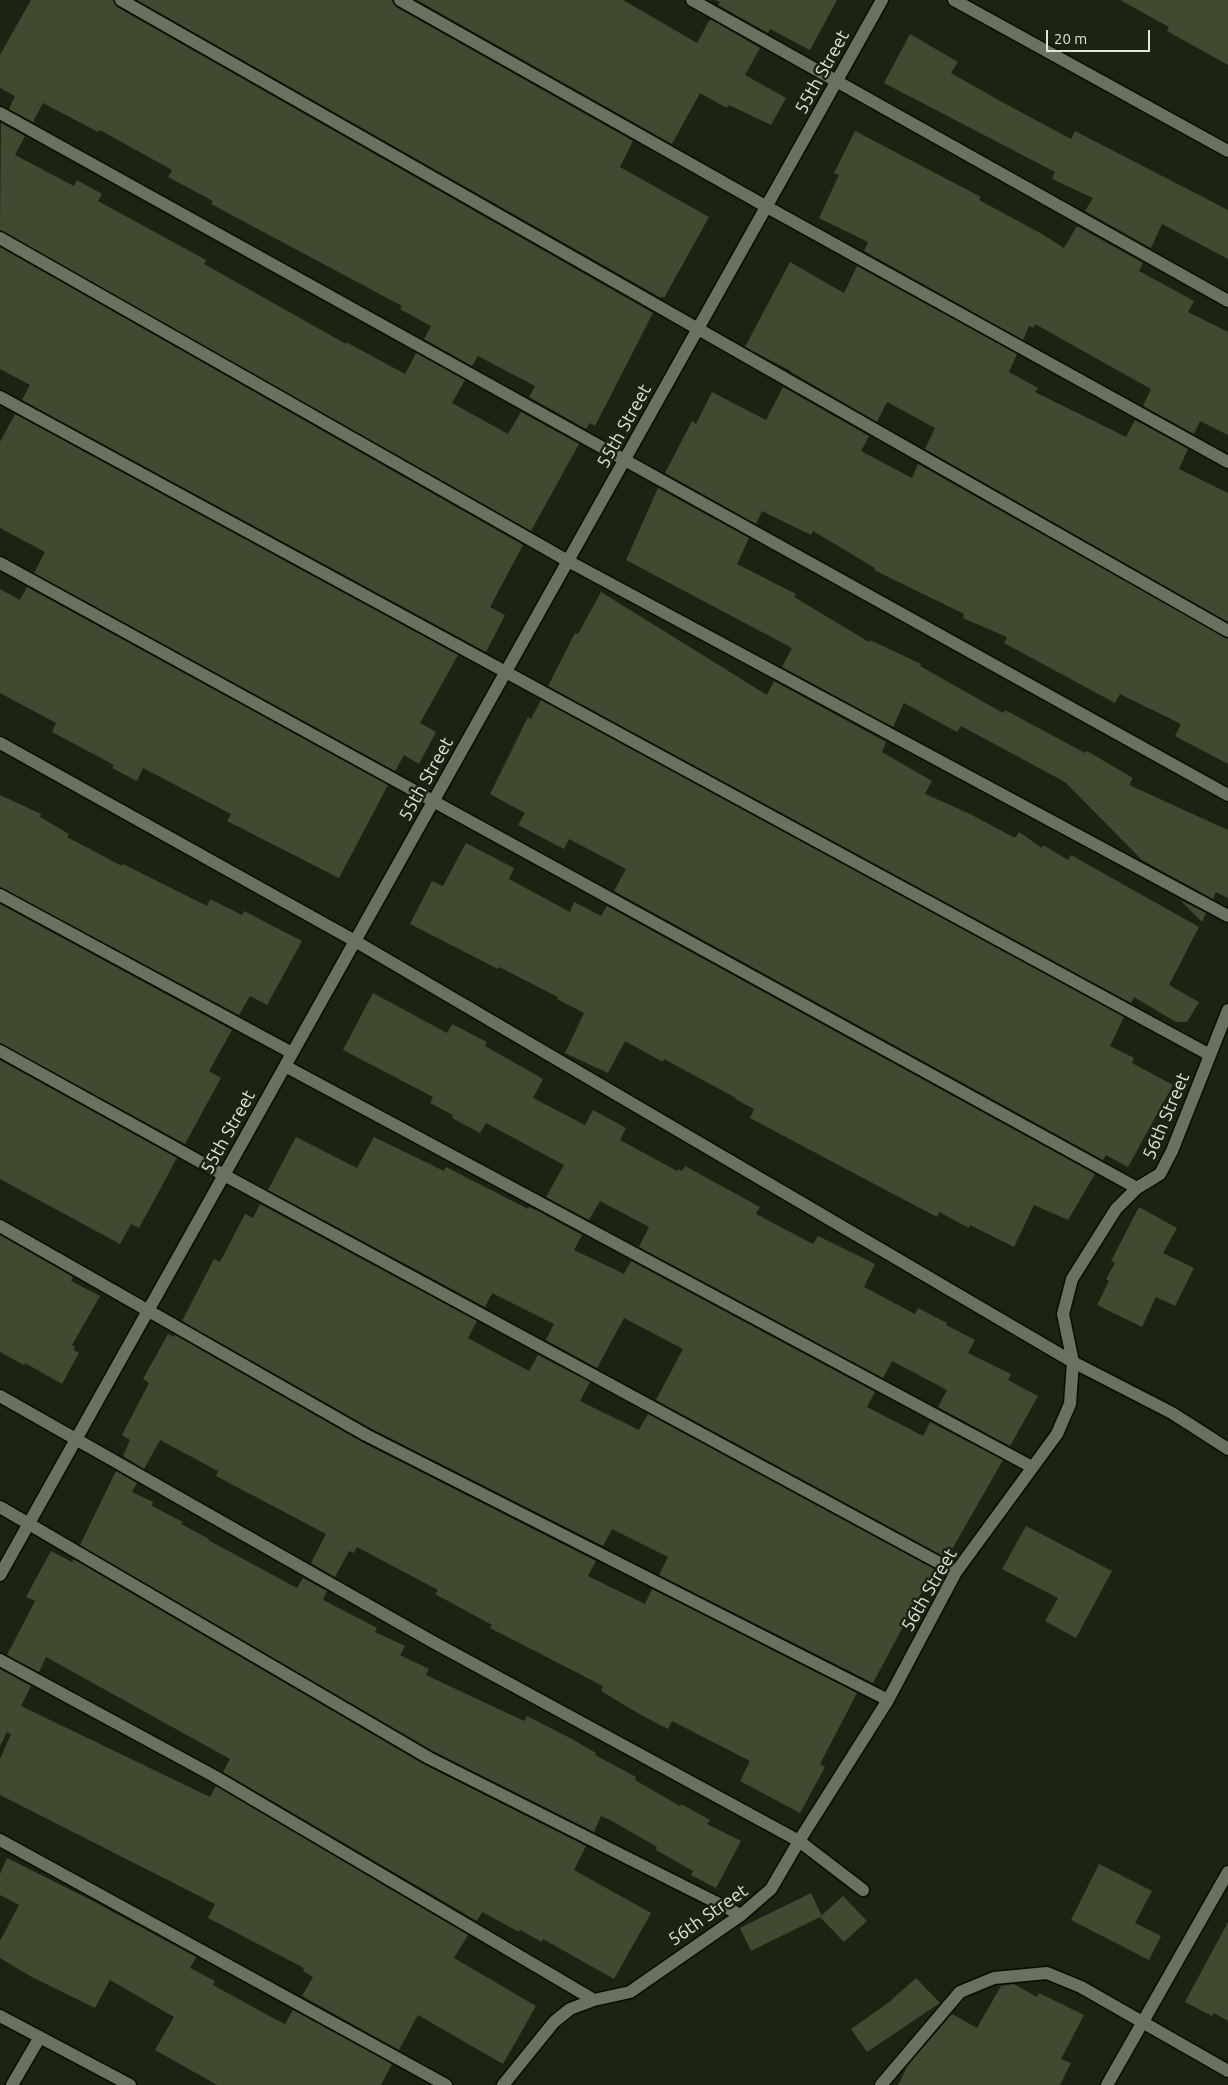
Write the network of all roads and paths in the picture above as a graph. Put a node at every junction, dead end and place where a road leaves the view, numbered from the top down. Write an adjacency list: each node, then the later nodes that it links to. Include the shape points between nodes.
1 (121, 0): 12 (street)
2 (400, 0): 9 (street)
3 (692, 0): 6 (street)
4 (882, 0): 6 (street, 55th Street)
5 (954, 0): 8 (street)
6 (837, 81): 9 (street, 55th Street); 11 (street)
7 (0, 113): 14 (street)
8 (1228, 151)
9 (767, 206): 12 (street, 55th Street); 15 (street)
10 (0, 238): 16 (street)
11 (1228, 301)
12 (699, 328): 14 (street, 55th Street); 18 (street)
13 (0, 397): 19 (street)
14 (624, 461): 16 (street, 55th Street); 21 (street)
15 (1228, 462)
16 (568, 560): 19 (street, 55th Street); 24 (street)
17 (0, 563): 22 (street)
18 (1228, 631)
19 (505, 673): 22 (street, 55th Street); 28 (street)
20 (0, 743): 25 (street)
21 (1228, 795)
22 (433, 802): 25 (street, 55th Street); 31 (street)
23 (0, 895): 29 (street, via 292,1053)
24 (1228, 916)
25 (355, 941): 29 (street, 55th Street); 34 (street)
26 (1228, 1010): 28 (street, 56th Street)
27 (0, 1051): 30 (street)
28 (1210, 1056): 31 (street, 56th Street, via 1160,1174)
29 (285, 1066): 30 (street, 55th Street); 38 (street)
30 (224, 1175): 33 (street, 55th Street); 41 (street)
31 (1137, 1188): 34 (street, 56th Street, via 1116,1209 1072,1279 1063,1314)
32 (0, 1226): 33 (street)
33 (148, 1310): 36 (street, 55th Street); 44 (street, via 366,1435)
34 (1073, 1362): 37 (street, via 1172,1413); 38 (street, 56th Street, via 1070,1404 1057,1434)
35 (0, 1396): 36 (street)
36 (75, 1440): 40 (street, 55th Street); 46 (street, via 434,1642)
37 (1226, 1447)
38 (1032, 1467): 41 (street, 56th Street)
39 (0, 1506): 40 (street)
40 (30, 1523): 42 (street, 55th Street); 49 (street, via 429,1758)
41 (956, 1572): 44 (street, 56th Street)
42 (0, 1575)
43 (0, 1660): 50 (street, via 214,1776)
44 (888, 1700): 46 (street, 56th Street)
45 (0, 1840): 57 (street)
46 (799, 1841): 48 (street); 49 (street, 56th Street, via 771,1889)
47 (1228, 1872): 52 (street)
48 (863, 1890)
49 (740, 1915): 50 (street, 56th Street, via 630,1992)
50 (594, 2000): 58 (street, 56th Street, via 570,2009 554,2022)
51 (0, 2016): 53 (street)
52 (1143, 2022): 54 (street); 59 (street, via 1081,1987 1047,1973 994,1978 960,1992); 60 (street)
53 (40, 2037): 55 (street); 56 (street)
54 (1228, 2071)
55 (12, 2085)
56 (130, 2085)
57 (446, 2085)
58 (503, 2085)
59 (881, 2085)
60 (1107, 2085)

